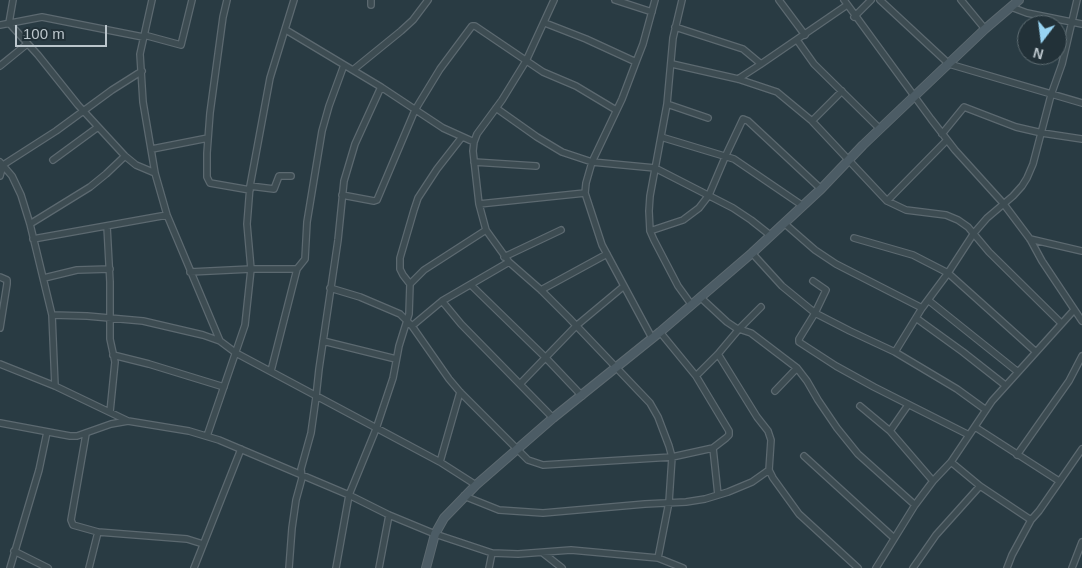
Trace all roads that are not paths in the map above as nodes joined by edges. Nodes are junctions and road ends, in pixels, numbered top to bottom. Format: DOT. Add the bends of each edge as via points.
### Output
graph roads {
  1 [pos="12,0"];
  2 [pos="152,0"];
  3 [pos="192,0"];
  4 [pos="227,0"];
  5 [pos="294,0"];
  6 [pos="428,0"];
  7 [pos="554,0"];
  8 [pos="616,0"];
  9 [pos="655,0"];
  10 [pos="682,0"];
  11 [pos="779,0"];
  12 [pos="871,0"];
  13 [pos="880,0"];
  14 [pos="961,0"];
  15 [pos="1019,0"];
  16 [pos="1076,0"];
  17 [pos="845,2"];
  18 [pos="1011,7"];
  19 [pos="652,12"];
  20 [pos="854,16"];
  21 [pos="1073,22"];
  22 [pos="9,23"];
  23 [pos="545,23"];
  24 [pos="1082,24"];
  25 [pos="0,25"];
  26 [pos="675,27"];
  27 [pos="985,29"];
  28 [pos="286,30"];
  29 [pos="805,35"];
  30 [pos="144,36"];
  31 [pos="797,40"];
  32 [pos="27,44"];
  33 [pos="526,61"];
  34 [pos="636,62"];
  35 [pos="672,64"];
  36 [pos="761,64"];
  37 [pos="949,64"];
  38 [pos="344,65"];
  39 [pos="0,66"];
  40 [pos="353,70"];
  41 [pos="142,71"];
  42 [pos="738,78"];
  43 [pos="381,87"];
  44 [pos="842,91"];
  45 [pos="1051,95"];
  46 [pos="914,97"];
  47 [pos="1082,103"];
  48 [pos="667,104"];
  49 [pos="496,108"];
  50 [pos="415,110"];
  51 [pos="616,110"];
  52 [pos="84,112"];
  53 [pos="708,118"];
  54 [pos="812,121"];
  55 [pos="98,127"];
  56 [pos="880,129"];
  57 [pos="1042,133"];
  58 [pos="942,134"];
  59 [pos="462,137"];
  60 [pos="661,137"];
  61 [pos="208,138"];
  62 [pos="1082,139"];
  63 [pos="947,140"];
  64 [pos="474,142"];
  65 [pos="152,148"];
  66 [pos="726,155"];
  67 [pos="125,156"];
  68 [pos="53,160"];
  69 [pos="848,160"];
  70 [pos="474,162"];
  71 [pos="592,162"];
  72 [pos="1,163"];
  73 [pos="536,166"];
  74 [pos="655,168"];
  75 [pos="155,173"];
  76 [pos="0,176"];
  77 [pos="291,176"];
  78 [pos="250,188"];
  79 [pos="821,189"];
  80 [pos="586,193"];
  81 [pos="342,195"];
  82 [pos="709,195"];
  83 [pos="887,201"];
  84 [pos="1003,203"];
  85 [pos="479,204"];
  86 [pos="803,206"];
  87 [pos="167,215"];
  88 [pos="784,223"];
  89 [pos="30,224"];
  90 [pos="107,226"];
  91 [pos="486,230"];
  92 [pos="561,230"];
  93 [pos="650,230"];
  94 [pos="974,233"];
  95 [pos="770,236"];
  96 [pos="854,238"];
  97 [pos="33,239"];
  98 [pos="1030,239"];
  99 [pos="1082,251"];
  100 [pos="752,252"];
  101 [pos="607,254"];
  102 [pos="506,260"];
  103 [pos="110,269"];
  104 [pos="251,269"];
  105 [pos="297,269"];
  106 [pos="190,272"];
  107 [pos="948,274"];
  108 [pos="0,277"];
  109 [pos="44,278"];
  110 [pos="813,281"];
  111 [pos="410,284"];
  112 [pos="471,285"];
  113 [pos="624,286"];
  114 [pos="330,288"];
  115 [pos="541,290"];
  116 [pos="700,297"];
  117 [pos="928,300"];
  118 [pos="442,301"];
  119 [pos="691,304"];
  120 [pos="761,307"];
  121 [pos="922,308"];
  122 [pos="1074,310"];
  123 [pos="815,313"];
  124 [pos="52,315"];
  125 [pos="110,318"];
  126 [pos="916,318"];
  127 [pos="407,320"];
  128 [pos="1082,321"];
  129 [pos="1061,323"];
  130 [pos="412,326"];
  131 [pos="576,326"];
  132 [pos="0,328"];
  133 [pos="740,329"];
  134 [pos="660,332"];
  135 [pos="652,338"];
  136 [pos="220,341"];
  137 [pos="323,341"];
  138 [pos="895,352"];
  139 [pos="1036,352"];
  140 [pos="236,353"];
  141 [pos="718,354"];
  142 [pos="114,355"];
  143 [pos="1082,356"];
  144 [pos="546,358"];
  145 [pos="396,359"];
  146 [pos="0,364"];
  147 [pos="615,368"];
  148 [pos="797,368"];
  149 [pos="271,372"];
  150 [pos="1018,372"];
  151 [pos="696,376"];
  152 [pos="520,384"];
  153 [pos="55,386"];
  154 [pos="1005,386"];
  155 [pos="224,387"];
  156 [pos="775,391"];
  157 [pos="460,392"];
  158 [pos="582,396"];
  159 [pos="316,397"];
  160 [pos="908,405"];
  161 [pos="860,406"];
  162 [pos="986,410"];
  163 [pos="110,412"];
  164 [pos="553,418"];
  165 [pos="128,421"];
  166 [pos="0,423"];
  167 [pos="975,427"];
  168 [pos="376,428"];
  169 [pos="890,431"];
  170 [pos="47,432"];
  171 [pos="86,434"];
  172 [pos="969,435"];
  173 [pos="207,436"];
  174 [pos="713,448"];
  175 [pos="241,449"];
  176 [pos="1082,449"];
  177 [pos="517,450"];
  178 [pos="1017,455"];
  179 [pos="804,456"];
  180 [pos="672,457"];
  181 [pos="440,462"];
  182 [pos="951,462"];
  183 [pos="769,470"];
  184 [pos="302,474"];
  185 [pos="933,481"];
  186 [pos="1059,481"];
  187 [pos="476,484"];
  188 [pos="980,486"];
  189 [pos="349,495"];
  190 [pos="718,495"];
  191 [pos="464,496"];
  192 [pos="669,502"];
  193 [pos="914,504"];
  194 [pos="389,515"];
  195 [pos="1031,520"];
  196 [pos="98,532"];
  197 [pos="435,534"];
  198 [pos="894,538"];
  199 [pos="1082,542"];
  200 [pos="203,544"];
  201 [pos="14,551"];
  202 [pos="492,553"];
  203 [pos="543,553"];
  204 [pos="658,558"];
  205 [pos="666,565"];
  206 [pos="10,568"];
  207 [pos="48,568"];
  208 [pos="90,568"];
  209 [pos="194,568"];
  210 [pos="289,568"];
  211 [pos="336,568"];
  212 [pos="379,568"];
  213 [pos="426,568"];
  214 [pos="489,568"];
  215 [pos="562,568"];
  216 [pos="683,568"];
  217 [pos="858,568"];
  218 [pos="876,568"];
  219 [pos="913,568"];
  220 [pos="1007,568"];
  221 [pos="1072,568"];
  1 -- 22 [label="street"];
  2 -- 30 [label="street"];
  3 -- 30 [label="street" via="180,45"];
  4 -- 61 [label="street"];
  5 -- 28 [label="street"];
  6 -- 40 [label="street" via="413,20"];
  7 -- 23 [label="street"];
  8 -- 19 [label="street"];
  9 -- 19 [label="street"];
  10 -- 26 [label="street"];
  11 -- 29 [label="street"];
  12 -- 20 [label="street"];
  13 -- 37 [label="street"];
  14 -- 27 [label="street"];
  15 -- 18 [label="street"];
  16 -- 21 [label="street"];
  17 -- 20 [label="street"];
  17 -- 29 [label="street"];
  18 -- 21 [label="street"];
  18 -- 27 [label="street"];
  19 -- 34 [label="street"];
  20 -- 46 [label="street"];
  21 -- 24 [label="street"];
  21 -- 45 [label="street"];
  22 -- 25 [label="street"];
  22 -- 30 [label="street" via="42,17"];
  22 -- 32 [label="street"];
  23 -- 33 [label="street"];
  23 -- 34 [label="street"];
  26 -- 35 [label="street"];
  26 -- 36 [label="street" via="743,49"];
  27 -- 37 [label="street"];
  28 -- 38 [label="street"];
  28 -- 78 [label="street" via="270,78"];
  29 -- 31 [label="street"];
  30 -- 41 [label="street" via="140,54"];
  31 -- 36 [label="street"];
  31 -- 44 [label="street" via="814,64"];
  32 -- 39 [label="street"];
  32 -- 52 [label="street"];
  33 -- 49 [label="street"];
  33 -- 50 [label="street" via="472,26"];
  33 -- 51 [label="street"];
  34 -- 51 [label="street"];
  35 -- 42 [label="street"];
  35 -- 48 [label="street"];
  36 -- 42 [label="street"];
  37 -- 45 [label="street"];
  37 -- 46 [label="street"];
  38 -- 40 [label="street"];
  38 -- 105 [label="street" via="322,131 307,222 305,259"];
  40 -- 43 [label="street"];
  41 -- 52 [label="street"];
  41 -- 65 [label="street" via="143,102"];
  42 -- 54 [label="street" via="777,92"];
  43 -- 50 [label="street"];
  43 -- 81 [label="street" via="348,163"];
  44 -- 54 [label="street"];
  44 -- 56 [label="street"];
  45 -- 47 [label="street"];
  45 -- 57 [label="street"];
  46 -- 56 [label="street"];
  46 -- 58 [label="street"];
  48 -- 53 [label="street"];
  48 -- 60 [label="street"];
  49 -- 64 [label="street"];
  49 -- 71 [label="street" via="552,147"];
  50 -- 59 [label="street"];
  50 -- 81 [label="street" via="377,200"];
  51 -- 71 [label="street"];
  52 -- 55 [label="street"];
  52 -- 72 [label="street"];
  54 -- 69 [label="street"];
  55 -- 67 [label="street"];
  55 -- 68 [label="street"];
  56 -- 69 [label="street"];
  57 -- 58 [label="street" via="1016,127 964,107"];
  57 -- 62 [label="street"];
  57 -- 84 [label="street" via="1027,178"];
  58 -- 63 [label="street"];
  59 -- 64 [label="street"];
  59 -- 111 [label="street" via="418,198 400,258 402,275"];
  60 -- 66 [label="street"];
  60 -- 74 [label="street"];
  61 -- 65 [label="street"];
  61 -- 78 [label="street" via="208,181"];
  63 -- 83 [label="street"];
  63 -- 84 [label="street"];
  64 -- 70 [label="street"];
  65 -- 75 [label="street"];
  66 -- 79 [label="street" via="745,119"];
  66 -- 82 [label="street"];
  66 -- 86 [label="street"];
  67 -- 75 [label="street"];
  67 -- 89 [label="street" via="90,187"];
  69 -- 79 [label="street"];
  69 -- 83 [label="street"];
  70 -- 73 [label="street"];
  70 -- 85 [label="street"];
  71 -- 74 [label="street"];
  71 -- 80 [label="street"];
  72 -- 76 [label="street"];
  72 -- 89 [label="street" via="12,176"];
  74 -- 82 [label="street"];
  74 -- 93 [label="street" via="650,196"];
  75 -- 87 [label="street"];
  77 -- 78 [label="street" via="279,176 274,189"];
  78 -- 104 [label="street" via="247,224"];
  79 -- 86 [label="street"];
  80 -- 85 [label="street"];
  80 -- 101 [label="street" via="592,219"];
  81 -- 114 [label="street"];
  82 -- 93 [label="street" via="683,220"];
  82 -- 95 [label="street" via="751,220"];
  83 -- 94 [label="street" via="906,210 946,215"];
  84 -- 94 [label="street"];
  84 -- 98 [label="street"];
  85 -- 91 [label="street"];
  86 -- 88 [label="street"];
  87 -- 90 [label="street"];
  87 -- 106 [label="street"];
  88 -- 95 [label="street"];
  88 -- 121 [label="street" via="836,264"];
  89 -- 97 [label="street"];
  90 -- 97 [label="street"];
  90 -- 103 [label="street"];
  91 -- 102 [label="street"];
  91 -- 111 [label="street" via="424,270"];
  92 -- 102 [label="street"];
  93 -- 119 [label="street"];
  94 -- 107 [label="street"];
  94 -- 129 [label="street"];
  95 -- 100 [label="street"];
  96 -- 107 [label="street" via="913,255"];
  97 -- 109 [label="street"];
  98 -- 99 [label="street"];
  98 -- 122 [label="street"];
  100 -- 116 [label="street"];
  100 -- 123 [label="street" via="782,286"];
  101 -- 113 [label="street"];
  101 -- 115 [label="street"];
  102 -- 112 [label="street"];
  102 -- 115 [label="street"];
  103 -- 109 [label="street" via="77,270"];
  103 -- 125 [label="street"];
  104 -- 105 [label="street"];
  104 -- 106 [label="street"];
  104 -- 140 [label="street" via="245,325"];
  105 -- 149 [label="street"];
  106 -- 136 [label="street"];
  107 -- 117 [label="street"];
  107 -- 139 [label="street"];
  108 -- 132 [label="street" via="7,284"];
  109 -- 124 [label="street"];
  110 -- 123 [label="street" via="826,289"];
  111 -- 127 [label="street"];
  112 -- 118 [label="street"];
  112 -- 144 [label="street"];
  113 -- 131 [label="street"];
  113 -- 135 [label="street"];
  114 -- 127 [label="street" via="381,304"];
  114 -- 137 [label="street"];
  115 -- 131 [label="street"];
  116 -- 119 [label="street"];
  116 -- 133 [label="street" via="727,322"];
  117 -- 121 [label="street"];
  117 -- 150 [label="street"];
  118 -- 130 [label="street"];
  118 -- 152 [label="street"];
  119 -- 134 [label="street"];
  120 -- 133 [label="street"];
  121 -- 126 [label="street"];
  122 -- 128 [label="street"];
  122 -- 129 [label="street"];
  123 -- 138 [label="street"];
  123 -- 160 [label="street" via="799,342"];
  124 -- 125 [label="street"];
  124 -- 153 [label="street"];
  125 -- 136 [label="street" via="160,324"];
  125 -- 142 [label="street"];
  126 -- 138 [label="street"];
  126 -- 154 [label="street"];
  127 -- 130 [label="street"];
  127 -- 145 [label="street"];
  129 -- 139 [label="street"];
  130 -- 157 [label="street" via="448,380"];
  131 -- 144 [label="street"];
  131 -- 147 [label="street"];
  133 -- 141 [label="street"];
  133 -- 148 [label="street" via="751,333"];
  134 -- 135 [label="street"];
  134 -- 151 [label="street"];
  135 -- 147 [label="street"];
  136 -- 140 [label="street"];
  137 -- 145 [label="street"];
  137 -- 159 [label="street"];
  138 -- 162 [label="street"];
  139 -- 150 [label="street"];
  140 -- 149 [label="street"];
  140 -- 155 [label="street"];
  141 -- 151 [label="street"];
  141 -- 183 [label="street" via="772,440"];
  142 -- 155 [label="street"];
  142 -- 163 [label="street"];
  143 -- 178 [label="street" via="1069,381"];
  144 -- 152 [label="street"];
  144 -- 158 [label="street"];
  145 -- 168 [label="street"];
  146 -- 153 [label="street"];
  147 -- 158 [label="street"];
  147 -- 180 [label="street" via="654,408"];
  148 -- 156 [label="street"];
  148 -- 193 [label="street" via="858,454"];
  149 -- 159 [label="street"];
  150 -- 154 [label="street"];
  151 -- 174 [label="street" via="729,431 729,435"];
  152 -- 164 [label="street"];
  153 -- 163 [label="street"];
  154 -- 162 [label="street"];
  155 -- 173 [label="street"];
  157 -- 177 [label="street"];
  157 -- 181 [label="street"];
  158 -- 164 [label="street"];
  159 -- 168 [label="street"];
  159 -- 184 [label="street"];
  160 -- 169 [label="street"];
  160 -- 172 [label="street"];
  161 -- 169 [label="street"];
  162 -- 167 [label="street"];
  163 -- 165 [label="street"];
  164 -- 177 [label="street"];
  165 -- 171 [label="street"];
  165 -- 173 [label="street"];
  166 -- 170 [label="street"];
  167 -- 172 [label="street"];
  167 -- 178 [label="street"];
  168 -- 181 [label="street"];
  168 -- 189 [label="street"];
  169 -- 185 [label="street"];
  170 -- 171 [label="street" via="70,436"];
  170 -- 201 [label="street"];
  171 -- 196 [label="street" via="71,523"];
  172 -- 182 [label="street"];
  173 -- 175 [label="street"];
  174 -- 180 [label="street"];
  174 -- 190 [label="street"];
  175 -- 184 [label="street"];
  175 -- 200 [label="street"];
  176 -- 186 [label="street"];
  177 -- 180 [label="street" via="528,460 543,465"];
  177 -- 187 [label="street"];
  178 -- 186 [label="street"];
  179 -- 198 [label="street"];
  180 -- 192 [label="street"];
  181 -- 187 [label="street"];
  182 -- 185 [label="street"];
  182 -- 188 [label="street"];
  183 -- 190 [label="street" via="752,482"];
  183 -- 217 [label="street" via="799,514"];
  184 -- 189 [label="street"];
  184 -- 210 [label="street" via="292,528"];
  185 -- 193 [label="street"];
  186 -- 195 [label="street"];
  187 -- 191 [label="street"];
  188 -- 195 [label="street"];
  188 -- 219 [label="street" via="936,535"];
  189 -- 194 [label="street"];
  189 -- 211 [label="street"];
  190 -- 192 [label="street"];
  191 -- 192 [label="street" via="499,510 543,513"];
  191 -- 197 [label="street" via="444,518"];
  192 -- 204 [label="street"];
  193 -- 198 [label="street"];
  194 -- 197 [label="street"];
  194 -- 212 [label="street"];
  195 -- 220 [label="street"];
  196 -- 200 [label="street" via="187,539"];
  196 -- 208 [label="street"];
  197 -- 202 [label="street"];
  197 -- 213 [label="street"];
  198 -- 218 [label="street"];
  199 -- 221 [label="street"];
  200 -- 209 [label="street"];
  201 -- 206 [label="street"];
  201 -- 207 [label="street"];
  202 -- 203 [label="street"];
  202 -- 214 [label="street"];
  203 -- 204 [label="street" via="571,550"];
  203 -- 215 [label="street"];
  204 -- 205 [label="street"];
  205 -- 216 [label="street"];
}
